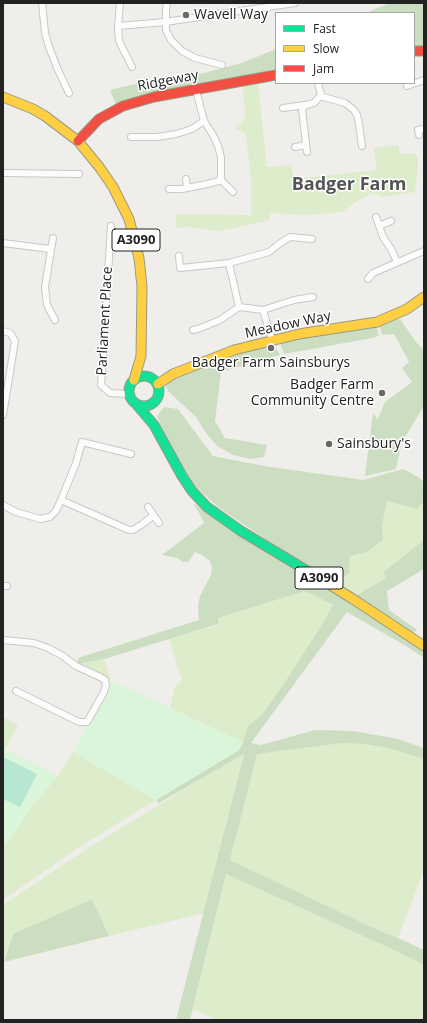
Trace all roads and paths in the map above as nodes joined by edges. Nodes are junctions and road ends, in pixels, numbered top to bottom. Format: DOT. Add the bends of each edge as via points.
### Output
graph roads {
  1 [pos="42,3"];
  2 [pos="120,3"];
  3 [pos="167,3"];
  4 [pos="293,3"];
  5 [pos="165,22"];
  6 [pos="118,26"];
  7 [pos="222,65"];
  8 [pos="132,67"];
  9 [pos="275,76"];
  10 [pos="318,84"];
  11 [pos="413,84"];
  12 [pos="407,86"];
  13 [pos="196,90"];
  14 [pos="69,93"];
  15 [pos="321,95"];
  16 [pos="3,97"];
  17 [pos="306,105"];
  18 [pos="283,108"];
  19 [pos="204,121"];
  20 [pos="149,129"];
  21 [pos="424,129"];
  22 [pos="418,135"];
  23 [pos="131,137"];
  24 [pos="149,137"];
  25 [pos="78,141"];
  26 [pos="306,145"];
  27 [pos="362,146"];
  28 [pos="295,147"];
  29 [pos="307,152"];
  30 [pos="3,173"];
  31 [pos="79,174"];
  32 [pos="186,179"];
  33 [pos="220,179"];
  34 [pos="187,188"];
  35 [pos="169,189"];
  36 [pos="233,192"];
  37 [pos="376,217"];
  38 [pos="391,221"];
  39 [pos="111,226"];
  40 [pos="379,226"];
  41 [pos="53,238"];
  42 [pos="312,240"];
  43 [pos="3,243"];
  44 [pos="50,249"];
  45 [pos="424,251"];
  46 [pos="179,256"];
  47 [pos="397,262"];
  48 [pos="229,263"];
  49 [pos="368,279"];
  50 [pos="313,297"];
  51 [pos="424,297"];
  52 [pos="240,307"];
  53 [pos="263,310"];
  54 [pos="55,320"];
  55 [pos="193,330"];
  56 [pos="3,331"];
  57 [pos="272,340"];
  58 [pos="141,356"];
  59 [pos="145,376"];
  60 [pos="134,380"];
  61 [pos="158,384"];
  62 [pos="129,394"];
  63 [pos="157,400"];
  64 [pos="137,405"];
  65 [pos="3,415"];
  66 [pos="154,425"];
  67 [pos="131,454"];
  68 [pos="61,500"];
  69 [pos="3,505"];
  70 [pos="148,507"];
  71 [pos="153,516"];
  72 [pos="159,523"];
  73 [pos="3,640"];
  74 [pos="424,646"];
  75 [pos="16,691"];
  1 -- 14 [label="street" via="49,47"];
  2 -- 6 [label="street"];
  3 -- 5 [label="street"];
  4 -- 5 [label="street"];
  5 -- 6 [label="street"];
  5 -- 7 [label="street" via="171,40 182,51 195,58"];
  6 -- 8 [label="street" via="119,41"];
  9 -- 13 [label="main road, Ridgeway"];
  10 -- 15 [label="street"];
  11 -- 12 [label="street"];
  13 -- 19 [label="street"];
  13 -- 25 [label="main road, Ridgeway" via="154,97 123,106 90,126"];
  15 -- 17 [label="street" via="314,103"];
  15 -- 27 [label="street" via="345,103 354,110"];
  16 -- 25 [label="main road, A3090" via="45,116"];
  17 -- 18 [label="street"];
  17 -- 26 [label="street" via="302,113"];
  19 -- 24 [label="street" via="192,129 176,134"];
  19 -- 33 [label="street" via="218,146 222,164"];
  20 -- 24 [label="street"];
  21 -- 22 [label="street" via="418,130"];
  23 -- 24 [label="street"];
  25 -- 58 [label="main road, A3090" via="113,187 134,235 142,287"];
  26 -- 28 [label="street"];
  26 -- 29 [label="street"];
  30 -- 31 [label="street"];
  32 -- 34 [label="street"];
  33 -- 34 [label="street"];
  33 -- 36 [label="street"];
  34 -- 35 [label="street"];
  37 -- 40 [label="street"];
  38 -- 40 [label="street"];
  39 -- 62 [label="street, Parliament Place" via="101,385 110,394"];
  40 -- 47 [label="street"];
  41 -- 44 [label="street"];
  42 -- 48 [label="street" via="290,237 270,252"];
  43 -- 44 [label="street"];
  44 -- 54 [label="street" via="45,287 47,305"];
  45 -- 47 [label="street"];
  46 -- 48 [label="street" via="180,268"];
  47 -- 49 [label="street" via="373,273"];
  48 -- 52 [label="street"];
  50 -- 53 [label="street"];
  51 -- 57 [label="main road, Meadow Way" via="407,309 377,322"];
  52 -- 53 [label="street"];
  52 -- 55 [label="street" via="220,320"];
  53 -- 57 [label="street"];
  56 -- 65 [label="street" via="10,333 15,340"];
  57 -- 61 [label="main road, Meadow Way" via="223,354 173,374"];
  58 -- 59 [label="main road, A3090"];
  58 -- 60 [label="main road, A3090"];
  59 -- 60 [label="main road"];
  59 -- 61 [label="main road"];
  60 -- 62 [label="main road"];
  61 -- 63 [label="main road" via="160,389"];
  62 -- 64 [label="main road"];
  63 -- 64 [label="main road" via="151,405"];
  63 -- 66 [label="main road"];
  64 -- 66 [label="main road, A3090"];
  66 -- 74 [label="main road, A3090" via="182,476 207,506 241,531 353,599"];
  67 -- 68 [label="street" via="82,442"];
  68 -- 69 [label="street" via="50,517 40,519"];
  68 -- 71 [label="street" via="129,530 133,530"];
  70 -- 71 [label="street"];
  71 -- 72 [label="street"];
  73 -- 75 [label="street" via="48,648 105,680 106,685 87,722 79,722"];
}
